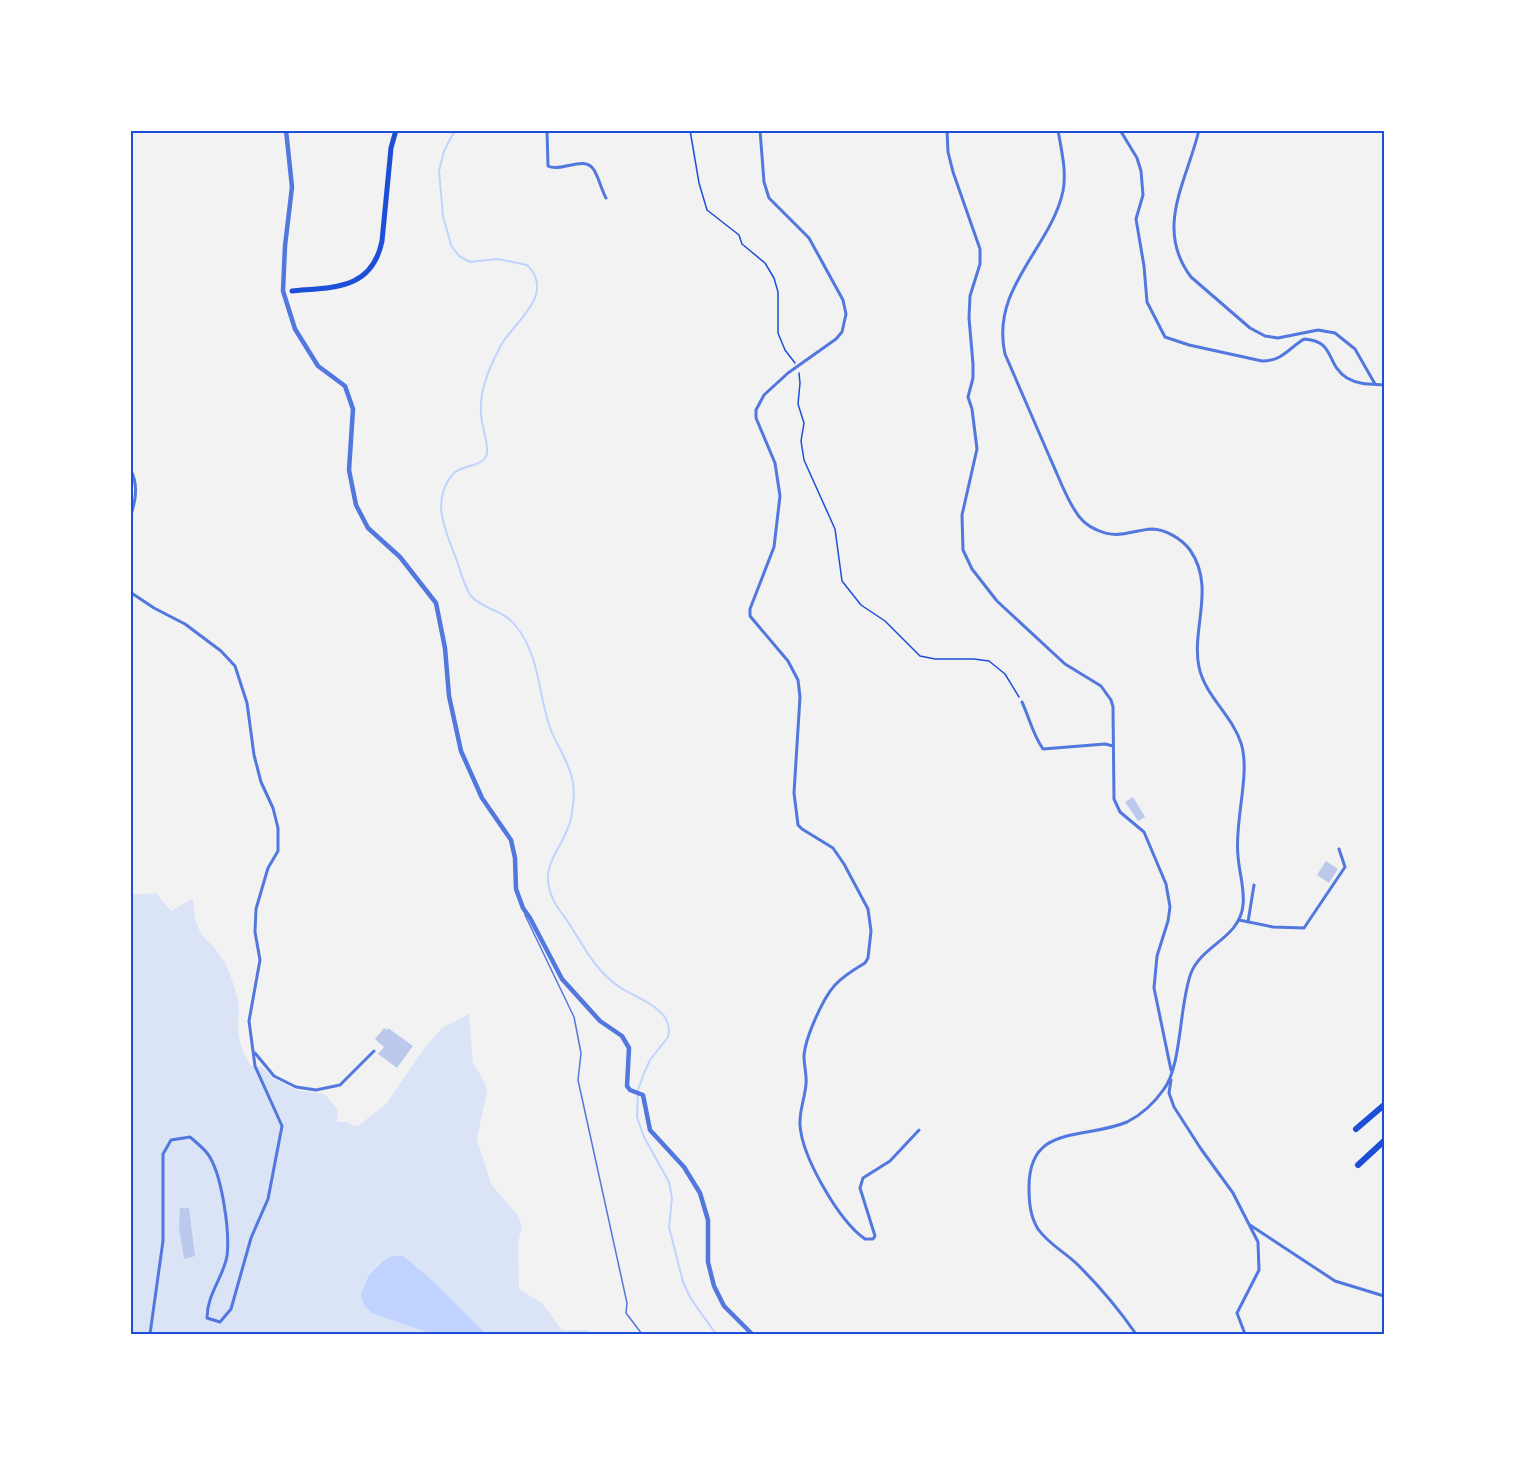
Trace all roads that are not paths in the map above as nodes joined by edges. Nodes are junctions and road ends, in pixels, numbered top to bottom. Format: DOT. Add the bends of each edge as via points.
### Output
graph roads {
  1 [pos="286,130"];
  2 [pos="396,130"];
  3 [pos="547,130"];
  4 [pos="760,130"];
  5 [pos="947,130"];
  6 [pos="1058,130"];
  7 [pos="1120,130"];
  8 [pos="1199,130"];
  9 [pos="606,198"];
  10 [pos="292,291"];
  11 [pos="1309,333"];
  12 [pos="1304,339"];
  13 [pos="1375,384"];
  14 [pos="1384,385"];
  15 [pos="130,469"];
  16 [pos="130,517"];
  17 [pos="130,592"];
  18 [pos="1022,702"];
  19 [pos="1113,746"];
  20 [pos="1340,849"];
  21 [pos="1254,885"];
  22 [pos="522,908"];
  23 [pos="1239,920"];
  24 [pos="1248,922"];
  25 [pos="253,1049"];
  26 [pos="374,1051"];
  27 [pos="1172,1074"];
  28 [pos="1384,1105"];
  29 [pos="1356,1129"];
  30 [pos="919,1130"];
  31 [pos="1384,1141"];
  32 [pos="1358,1165"];
  33 [pos="1249,1224"];
  34 [pos="1384,1296"];
  35 [pos="150,1335"];
  36 [pos="642,1335"];
  37 [pos="752,1335"];
  38 [pos="1136,1335"];
  39 [pos="1245,1335"];
  1 -- 22 [label="street" via="292,187 283,291 295,329 318,366 345,386 353,409 349,470 356,505 368,528 400,557 436,603 461,751 482,798 511,840"];
  2 -- 10 [label="highway" via="382,241 374,266 348,284"];
  3 -- 9 [label="street" via="548,166 590,165"];
  4 -- 30 [label="street" via="769,198 809,238 846,309 845,325 836,339 764,395 756,410 775,463 780,496 774,547 750,616 788,661 798,681 794,793 798,825 833,848 871,919 868,958 835,984 806,1044 806,1082 799,1114 802,1140 815,1174 848,1222 866,1239 875,1236 861,1188 863,1178 890,1161"];
  5 -- 19 [label="street" via="953,172 980,249 969,318 973,378 968,397 977,449 962,515 963,550 972,569 1005,609 1065,664 1101,686 1113,707"];
  6 -- 23 [label="street" via="1064,188 1052,223 1011,294 1003,325 1004,347 1065,492 1081,519 1095,530 1109,534 1153,529 1169,534 1191,551 1197,565 1203,597 1199,668 1205,686 1237,733 1244,761 1237,831 1244,905"];
  7 -- 12 [label="street" via="1141,171 1143,195 1136,219 1147,302 1165,337 1262,362 1274,361"];
  8 -- 11 [label="street" via="1175,205 1174,237 1184,267 1250,328 1265,336"];
  11 -- 12 [label="street"];
  11 -- 13 [label="street" via="1318,330 1345,339 1364,361"];
  12 -- 13 [label="street" via="1323,343 1340,372 1349,379"];
  13 -- 14 [label="street"];
  15 -- 16 [label="street" via="136,487"];
  17 -- 25 [label="street" via="185,624 221,651 235,666 247,703 254,755 278,828 278,851 268,868 256,909 260,960 249,1021"];
  18 -- 19 [label="street" via="1043,749"];
  19 -- 27 [label="street" via="1114,799 1120,812 1144,832 1166,884 1170,907 1157,956 1154,988"];
  20 -- 24 [label="street" via="1345,867 1304,928"];
  21 -- 24 [label="street"];
  22 -- 36 [label="lane" via="574,1017 580,1053 578,1080 626,1313"];
  22 -- 37 [label="street" via="562,979 600,1021 626,1042 627,1086 643,1095 650,1130 684,1167 700,1193 708,1220 708,1262 714,1286 724,1306"];
  23 -- 24 [label="street"];
  23 -- 27 [label="street" via="1192,970"];
  25 -- 26 [label="street" via="274,1076 296,1087 316,1090 340,1085"];
  25 -- 35 [label="street" via="255,1066 282,1126 268,1199 251,1238 231,1309 220,1322 207,1318 207,1305 226,1257 220,1179 208,1154 190,1137 171,1140 163,1154 163,1241"];
  27 -- 33 [label="street" via="1169,1093 1174,1107 1233,1193"];
  27 -- 38 [label="street" via="1166,1088 1145,1110 1110,1127 1059,1138 1036,1154 1030,1167 1029,1205 1041,1233 1079,1265"];
  28 -- 29 [label="highway"];
  31 -- 32 [label="highway"];
  33 -- 34 [label="street" via="1335,1281"];
  33 -- 39 [label="street" via="1257,1242 1259,1270 1237,1313"];
}
